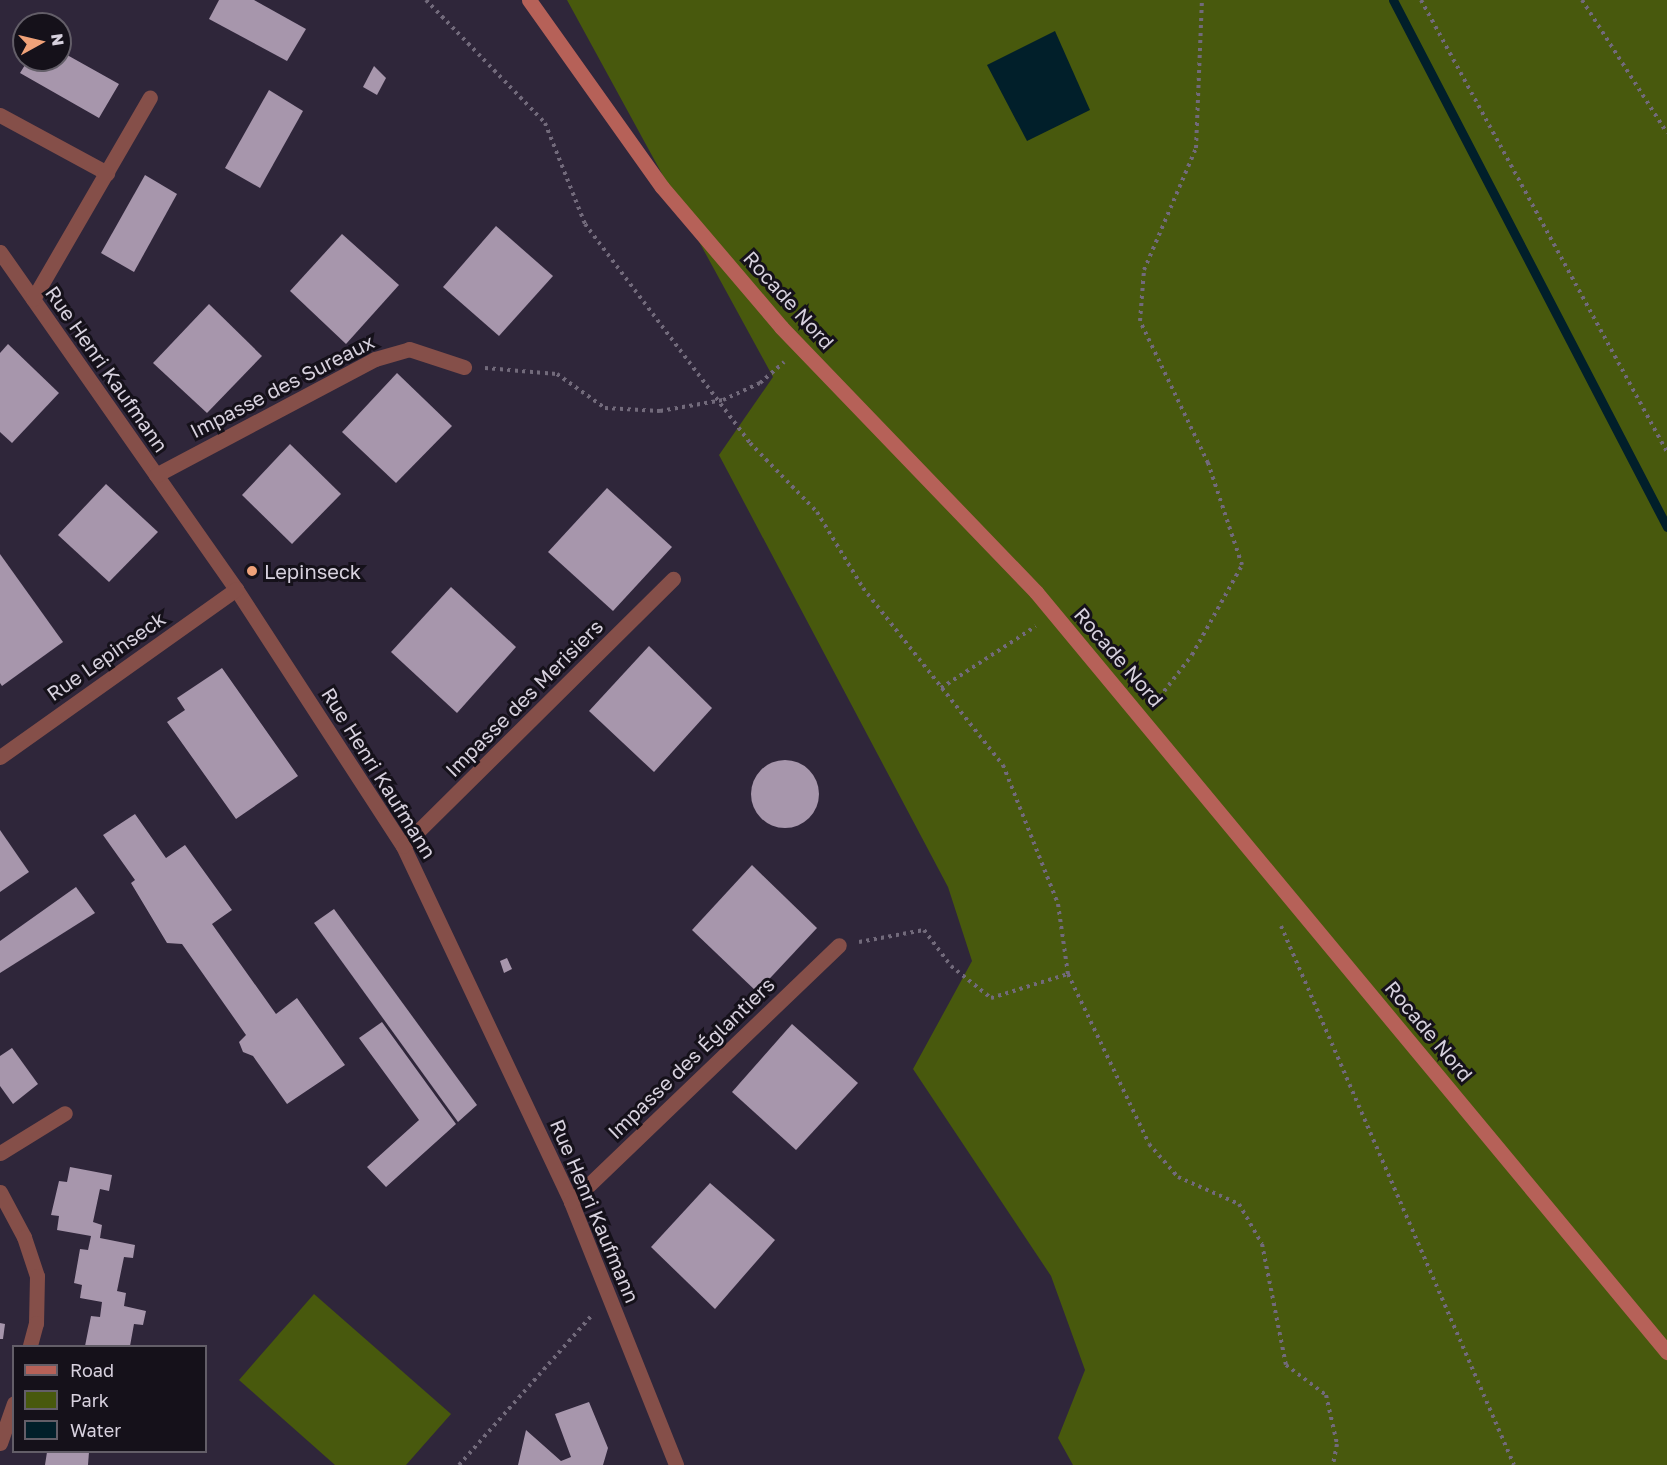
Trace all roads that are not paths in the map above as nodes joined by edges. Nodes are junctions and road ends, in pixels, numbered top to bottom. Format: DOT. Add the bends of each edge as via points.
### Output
graph roads {
  1 [pos="529,0"];
  2 [pos="150,97"];
  3 [pos="0,115"];
  4 [pos="107,172"];
  5 [pos="0,252"];
  6 [pos="33,299"];
  7 [pos="464,367"];
  8 [pos="156,475"];
  9 [pos="673,579"];
  10 [pos="236,589"];
  11 [pos="0,757"];
  12 [pos="403,846"];
  13 [pos="839,945"];
  14 [pos="65,1113"];
  15 [pos="0,1153"];
  16 [pos="0,1192"];
  17 [pos="571,1202"];
  18 [pos="30,1345"];
  19 [pos="1667,1352"];
  20 [pos="12,1409"];
  21 [pos="0,1443"];
  22 [pos="676,1465"];
  1 -- 19 [label="main road, Rocade Nord" via="662,188 802,348 1054,614 1144,718"];
  2 -- 4 [label="street"];
  3 -- 4 [label="street"];
  4 -- 6 [label="street"];
  5 -- 6 [label="street, Rue Henri Kaufmann"];
  6 -- 8 [label="street, Rue Henri Kaufmann"];
  7 -- 8 [label="street, Impasse des Sureaux" via="409,349 375,359"];
  8 -- 10 [label="street, Rue Henri Kaufmann"];
  9 -- 12 [label="street, Impasse des Merisiers"];
  10 -- 11 [label="street, Rue Lepinseck"];
  10 -- 12 [label="street, Rue Henri Kaufmann"];
  12 -- 17 [label="street, Rue Henri Kaufmann"];
  13 -- 17 [label="street, Impasse des Églantiers"];
  14 -- 15 [label="street"];
  16 -- 18 [label="street" via="24,1237 37,1276 36,1323"];
  17 -- 22 [label="street, Rue Henri Kaufmann"];
  20 -- 21 [label="street"];
}
